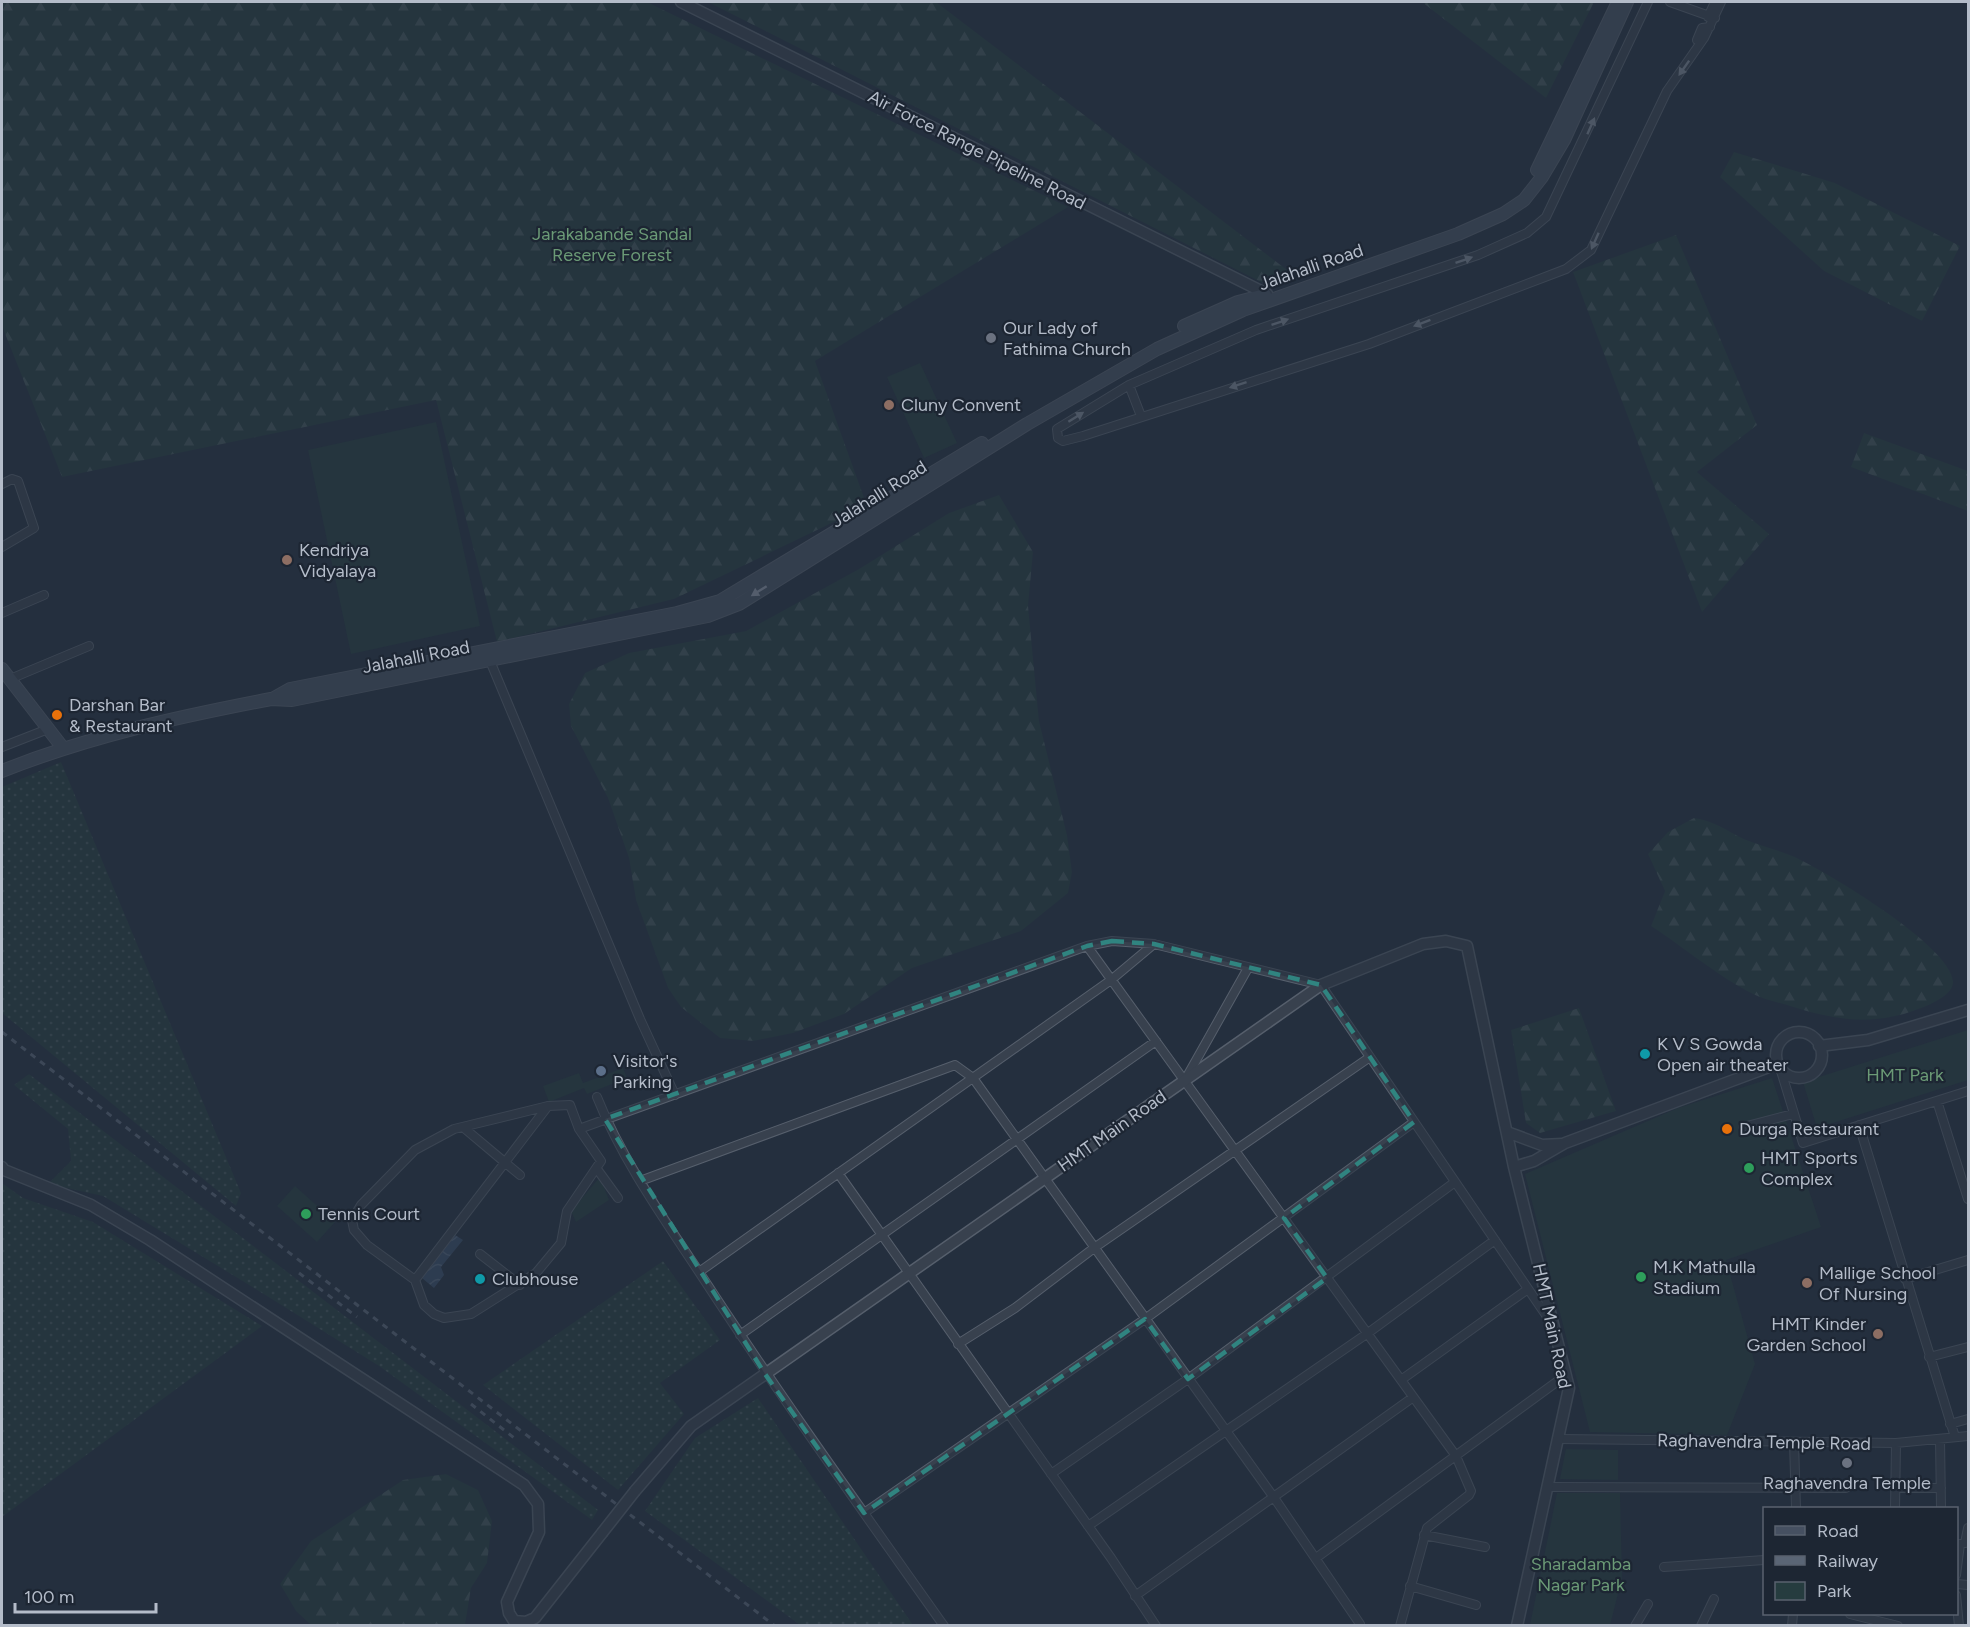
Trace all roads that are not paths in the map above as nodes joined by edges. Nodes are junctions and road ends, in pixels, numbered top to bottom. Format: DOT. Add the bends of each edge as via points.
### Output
graph roads {
  1 [pos="681,2"];
  2 [pos="1618,2"];
  3 [pos="1627,2"];
  4 [pos="1648,2"];
  5 [pos="1670,2"];
  6 [pos="1715,2"];
  7 [pos="1722,2"];
  8 [pos="1711,18"];
  9 [pos="1710,27"];
  10 [pos="1696,40"];
  11 [pos="1269,298"];
  12 [pos="1129,385"];
  13 [pos="1141,416"];
  14 [pos="2,484"];
  15 [pos="2,547"];
  16 [pos="44,595"];
  17 [pos="2,613"];
  18 [pos="89,646"];
  19 [pos="488,657"];
  20 [pos="2,669"];
  21 [pos="6,681"];
  22 [pos="48,729"];
  23 [pos="2,747"];
  24 [pos="63,748"];
  25 [pos="2,771"];
  26 [pos="1154,944"];
  27 [pos="1086,946"];
  28 [pos="1248,968"];
  29 [pos="1111,980"];
  30 [pos="1321,985"];
  31 [pos="1968,1010"];
  32 [pos="1156,1041"];
  33 [pos="1819,1046"];
  34 [pos="1370,1057"];
  35 [pos="1779,1067"];
  36 [pos="973,1078"];
  37 [pos="1185,1080"];
  38 [pos="1968,1091"];
  39 [pos="675,1095"];
  40 [pos="597,1097"];
  41 [pos="1937,1101"];
  42 [pos="548,1106"];
  43 [pos="1793,1114"];
  44 [pos="605,1119"];
  45 [pos="1414,1122"];
  46 [pos="1859,1125"];
  47 [pos="1743,1127"];
  48 [pos="464,1128"];
  49 [pos="579,1129"];
  50 [pos="1507,1132"];
  51 [pos="1016,1139"];
  52 [pos="1565,1143"];
  53 [pos="1237,1151"];
  54 [pos="505,1162"];
  55 [pos="2,1167"];
  56 [pos="1514,1167"];
  57 [pos="597,1169"];
  58 [pos="837,1173"];
  59 [pos="520,1175"];
  60 [pos="1044,1179"];
  61 [pos="640,1181"];
  62 [pos="1455,1182"];
  63 [pos="618,1198"];
  64 [pos="1968,1199"];
  65 [pos="1284,1218"];
  66 [pos="881,1235"];
  67 [pos="1495,1240"];
  68 [pos="1094,1248"];
  69 [pos="480,1254"];
  70 [pos="1968,1260"];
  71 [pos="699,1272"];
  72 [pos="909,1275"];
  73 [pos="1327,1278"];
  74 [pos="1905,1279"];
  75 [pos="416,1280"];
  76 [pos="520,1285"];
  77 [pos="1528,1289"];
  78 [pos="1145,1319"];
  79 [pos="1557,1332"];
  80 [pos="1368,1333"];
  81 [pos="740,1335"];
  82 [pos="958,1344"];
  83 [pos="1968,1347"];
  84 [pos="1929,1357"];
  85 [pos="765,1374"];
  86 [pos="1566,1375"];
  87 [pos="1188,1379"];
  88 [pos="1401,1380"];
  89 [pos="1412,1398"];
  90 [pos="1008,1414"];
  91 [pos="1968,1419"];
  92 [pos="1950,1424"];
  93 [pos="1226,1432"];
  94 [pos="1968,1436"];
  95 [pos="1955,1437"];
  96 [pos="1559,1439"];
  97 [pos="1940,1439"];
  98 [pos="1794,1442"];
  99 [pos="1896,1443"];
  100 [pos="1456,1456"];
  101 [pos="1051,1473"];
  102 [pos="1550,1487"];
  103 [pos="1796,1488"];
  104 [pos="1846,1488"];
  105 [pos="1896,1488"];
  106 [pos="1941,1488"];
  107 [pos="1275,1499"];
  108 [pos="1796,1507"];
  109 [pos="1895,1507"];
  110 [pos="1941,1507"];
  111 [pos="864,1513"];
  112 [pos="1088,1526"];
  113 [pos="1968,1528"];
  114 [pos="1424,1535"];
  115 [pos="1963,1544"];
  116 [pos="1485,1547"];
  117 [pos="1316,1558"];
  118 [pos="1763,1560"];
  119 [pos="1958,1566"];
  120 [pos="1664,1567"];
  121 [pos="1410,1587"];
  122 [pos="1135,1596"];
  123 [pos="1714,1599"];
  124 [pos="1648,1604"];
  125 [pos="1476,1605"];
  126 [pos="1854,1615"];
  127 [pos="514,1624"];
  128 [pos="1360,1624"];
  129 [pos="944,1626"];
  130 [pos="1156,1626"];
  131 [pos="1400,1626"];
  132 [pos="1517,1626"];
  133 [pos="1635,1626"];
  134 [pos="1701,1626"];
  135 [pos="1898,1626"];
  1 -- 11 [label="street, Air Force Range Pipeline Road"];
  2 -- 11 [label="main road, Jalahalli Road" via="1534,176 1519,196 1501,210 1459,230"];
  3 -- 11 [label="main road, Jalahalli Road" via="1564,140 1524,200 1458,234"];
  12 -- 4 [label="street, one-way" via="1257,330 1478,255 1527,233 1546,217"];
  5 -- 8 [label="street"];
  6 -- 8 [label="street"];
  7 -- 8 [label="street"];
  8 -- 9 [label="street"];
  9 -- 10 [label="street" via="1702,28"];
  9 -- 13 [label="street, one-way" via="1667,91 1591,250 1566,269 1369,344"];
  11 -- 19 [label="main road, Jalahalli Road" via="1201,327 1112,374 791,564 739,604 708,616"];
  12 -- 13 [label="street"];
  13 -- 12 [label="street, one-way" via="1062,441 1056,434 1057,429"];
  14 -- 15 [label="street" via="12,479 18,481 34,528"];
  16 -- 17 [label="street"];
  18 -- 21 [label="street"];
  19 -- 24 [label="main road, Jalahalli Road" via="292,700 271,699 132,727"];
  19 -- 39 [label="street"];
  20 -- 21 [label="main road"];
  21 -- 22 [label="main road"];
  22 -- 23 [label="street"];
  22 -- 24 [label="main road"];
  24 -- 25 [label="main road, Jalahalli Road"];
  26 -- 27 [label="street" via="1112,941"];
  26 -- 28 [label="street"];
  26 -- 29 [label="street"];
  27 -- 29 [label="street"];
  27 -- 39 [label="street"];
  28 -- 30 [label="street"];
  28 -- 37 [label="street"];
  29 -- 32 [label="street"];
  29 -- 36 [label="street"];
  30 -- 34 [label="street"];
  30 -- 37 [label="street, HMT Main Road"];
  30 -- 50 [label="street, HMT Main Road" via="1423,944 1446,941 1467,946"];
  31 -- 33 [label="street" via="1868,1040"];
  32 -- 37 [label="street"];
  32 -- 51 [label="street"];
  33 -- 35 [label="street" via="1821,1062 1812,1075 1796,1078"];
  33 -- 35 [label="street" via="1804,1033 1788,1035 1776,1051"];
  34 -- 45 [label="street"];
  34 -- 53 [label="street"];
  35 -- 43 [label="street"];
  35 -- 52 [label="street"];
  36 -- 51 [label="street"];
  36 -- 58 [label="street"];
  36 -- 61 [label="street" via="955,1065"];
  37 -- 53 [label="street"];
  37 -- 60 [label="street, HMT Main Road"];
  38 -- 41 [label="street"];
  39 -- 44 [label="street"];
  40 -- 44 [label="street"];
  41 -- 46 [label="street"];
  41 -- 64 [label="street"];
  42 -- 48 [label="street"];
  42 -- 49 [label="street" via="570,1105"];
  42 -- 54 [label="street"];
  43 -- 46 [label="street" via="1803,1143"];
  43 -- 47 [label="street"];
  44 -- 49 [label="street"];
  44 -- 61 [label="street"];
  45 -- 62 [label="street"];
  45 -- 65 [label="street"];
  46 -- 74 [label="street"];
  48 -- 54 [label="street"];
  48 -- 75 [label="street" via="454,1129 415,1150 361,1205 352,1220 354,1230 367,1245"];
  49 -- 57 [label="street" via="601,1161"];
  50 -- 52 [label="street" via="1542,1145"];
  50 -- 56 [label="street, HMT Main Road"];
  51 -- 60 [label="street"];
  51 -- 66 [label="street"];
  52 -- 56 [label="street" via="1534,1161"];
  53 -- 65 [label="street"];
  53 -- 68 [label="street"];
  54 -- 59 [label="street"];
  54 -- 75 [label="street"];
  55 -- 127 [label="street" via="91,1205 150,1240 524,1485 538,1504 539,1532 507,1602"];
  56 -- 79 [label="street, HMT Main Road"];
  57 -- 63 [label="street"];
  57 -- 76 [label="street" via="567,1211 561,1243 536,1273"];
  58 -- 66 [label="street"];
  58 -- 71 [label="street"];
  60 -- 68 [label="street"];
  60 -- 72 [label="street, HMT Main Road"];
  61 -- 71 [label="street"];
  62 -- 67 [label="street"];
  62 -- 73 [label="street"];
  65 -- 73 [label="street"];
  65 -- 78 [label="street"];
  66 -- 72 [label="street"];
  66 -- 81 [label="street"];
  67 -- 77 [label="street"];
  67 -- 80 [label="street"];
  68 -- 78 [label="street"];
  68 -- 82 [label="street" via="1015,1308"];
  69 -- 76 [label="street"];
  70 -- 74 [label="street"];
  71 -- 81 [label="street"];
  72 -- 82 [label="street"];
  72 -- 85 [label="street, HMT Main Road"];
  73 -- 80 [label="street"];
  73 -- 87 [label="street"];
  74 -- 84 [label="street"];
  75 -- 76 [label="street" via="424,1305 444,1318 471,1314"];
  77 -- 79 [label="street"];
  77 -- 88 [label="street"];
  78 -- 87 [label="street"];
  78 -- 90 [label="street"];
  79 -- 86 [label="street, HMT Main Road"];
  80 -- 88 [label="street"];
  80 -- 93 [label="street"];
  81 -- 85 [label="street"];
  82 -- 90 [label="street"];
  83 -- 84 [label="street"];
  84 -- 92 [label="street"];
  85 -- 111 [label="street"];
  85 -- 127 [label="street, HMT Main Road, bridge" via="691,1426 535,1618"];
  86 -- 96 [label="street, HMT Main Road" via="1569,1388"];
  86 -- 100 [label="street"];
  87 -- 93 [label="street"];
  87 -- 101 [label="street"];
  88 -- 89 [label="street"];
  89 -- 100 [label="street"];
  89 -- 107 [label="street"];
  90 -- 101 [label="street"];
  90 -- 111 [label="street"];
  91 -- 92 [label="street"];
  92 -- 95 [label="street"];
  93 -- 107 [label="street"];
  93 -- 112 [label="street"];
  94 -- 95 [label="street, Raghavendra Temple Road"];
  95 -- 97 [label="street, Raghavendra Temple Road"];
  96 -- 98 [label="street, Raghavendra Temple Road"];
  96 -- 102 [label="street, HMT Main Road"];
  97 -- 99 [label="street, Raghavendra Temple Road"];
  97 -- 106 [label="street"];
  98 -- 99 [label="street, Raghavendra Temple Road"];
  98 -- 103 [label="street"];
  99 -- 105 [label="street"];
  100 -- 114 [label="street" via="1471,1491 1438,1517"];
  100 -- 117 [label="street"];
  101 -- 112 [label="street"];
  102 -- 103 [label="street"];
  102 -- 132 [label="street, HMT Main Road"];
  103 -- 104 [label="street"];
  103 -- 108 [label="street"];
  105 -- 106 [label="street"];
  105 -- 109 [label="street"];
  106 -- 110 [label="street"];
  107 -- 117 [label="street"];
  107 -- 122 [label="street"];
  111 -- 129 [label="street"];
  112 -- 122 [label="street"];
  113 -- 115 [label="street"];
  114 -- 116 [label="street"];
  114 -- 121 [label="street"];
  115 -- 119 [label="street"];
  117 -- 128 [label="street"];
  118 -- 120 [label="street"];
  121 -- 125 [label="street"];
  121 -- 131 [label="street"];
  122 -- 130 [label="street"];
  123 -- 134 [label="street"];
  124 -- 133 [label="street"];
  126 -- 135 [label="street"];
}
